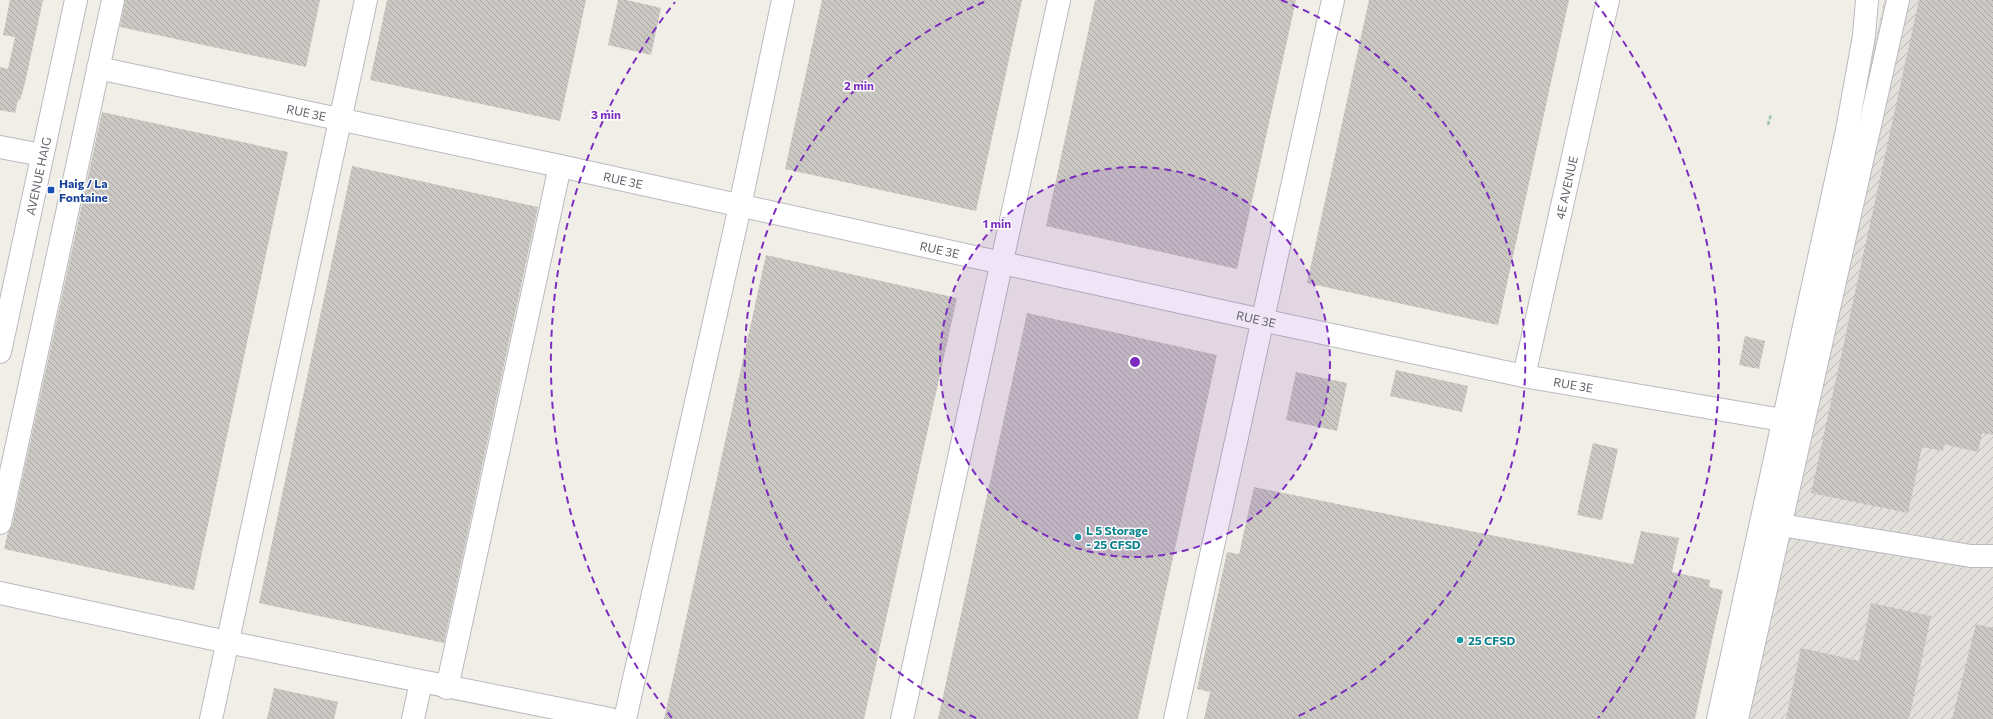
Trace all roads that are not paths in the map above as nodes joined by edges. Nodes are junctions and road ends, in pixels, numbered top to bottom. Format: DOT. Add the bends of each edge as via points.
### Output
graph roads {
  1 [pos="76,0"];
  2 [pos="113,0"];
  3 [pos="366,0"];
  4 [pos="783,0"];
  5 [pos="1060,0"];
  6 [pos="1333,0"];
  7 [pos="1608,0"];
  8 [pos="1867,0"];
  9 [pos="1898,0"];
  10 [pos="98,68"];
  11 [pos="341,118"];
  12 [pos="0,147"];
  13 [pos="42,155"];
  14 [pos="560,166"];
  15 [pos="740,206"];
  16 [pos="1002,263"];
  17 [pos="1262,320"];
  18 [pos="0,352"];
  19 [pos="1524,376"];
  20 [pos="1782,420"];
  21 [pos="0,523"];
  22 [pos="1781,525"];
  23 [pos="1993,556"];
  24 [pos="0,593"];
  25 [pos="227,642"];
  26 [pos="421,682"];
  27 [pos="448,688"];
  28 [pos="211,719"];
  29 [pos="413,719"];
  30 [pos="610,719"];
  31 [pos="625,719"];
  32 [pos="902,719"];
  33 [pos="1175,719"];
  34 [pos="1718,719"];
  35 [pos="1738,719"];
  1 -- 13 [label="street, AVENUE HAIG"];
  2 -- 10 [label="street"];
  3 -- 11 [label="street"];
  4 -- 15 [label="street"];
  5 -- 16 [label="street"];
  6 -- 17 [label="street"];
  7 -- 19 [label="street, 4E AVENUE"];
  8 -- 20 [label="street" via="1864,36 1846,130"];
  9 -- 22 [label="street"];
  10 -- 11 [label="street, RUE 3E"];
  10 -- 21 [label="street"];
  11 -- 14 [label="street, RUE 3E"];
  11 -- 25 [label="street"];
  12 -- 13 [label="street"];
  13 -- 18 [label="street, AVENUE HAIG"];
  14 -- 15 [label="street, RUE 3E"];
  14 -- 27 [label="street"];
  15 -- 16 [label="street, RUE 3E"];
  15 -- 31 [label="street"];
  16 -- 17 [label="street, RUE 3E"];
  16 -- 32 [label="street"];
  17 -- 19 [label="street, RUE 3E"];
  17 -- 33 [label="street"];
  19 -- 20 [label="street, RUE 3E"];
  20 -- 34 [label="street"];
  22 -- 23 [label="street" via="1972,556"];
  22 -- 35 [label="street"];
  24 -- 25 [label="street"];
  25 -- 26 [label="street"];
  25 -- 28 [label="street"];
  26 -- 27 [label="street"];
  26 -- 29 [label="street"];
  27 -- 30 [label="street"];
}
